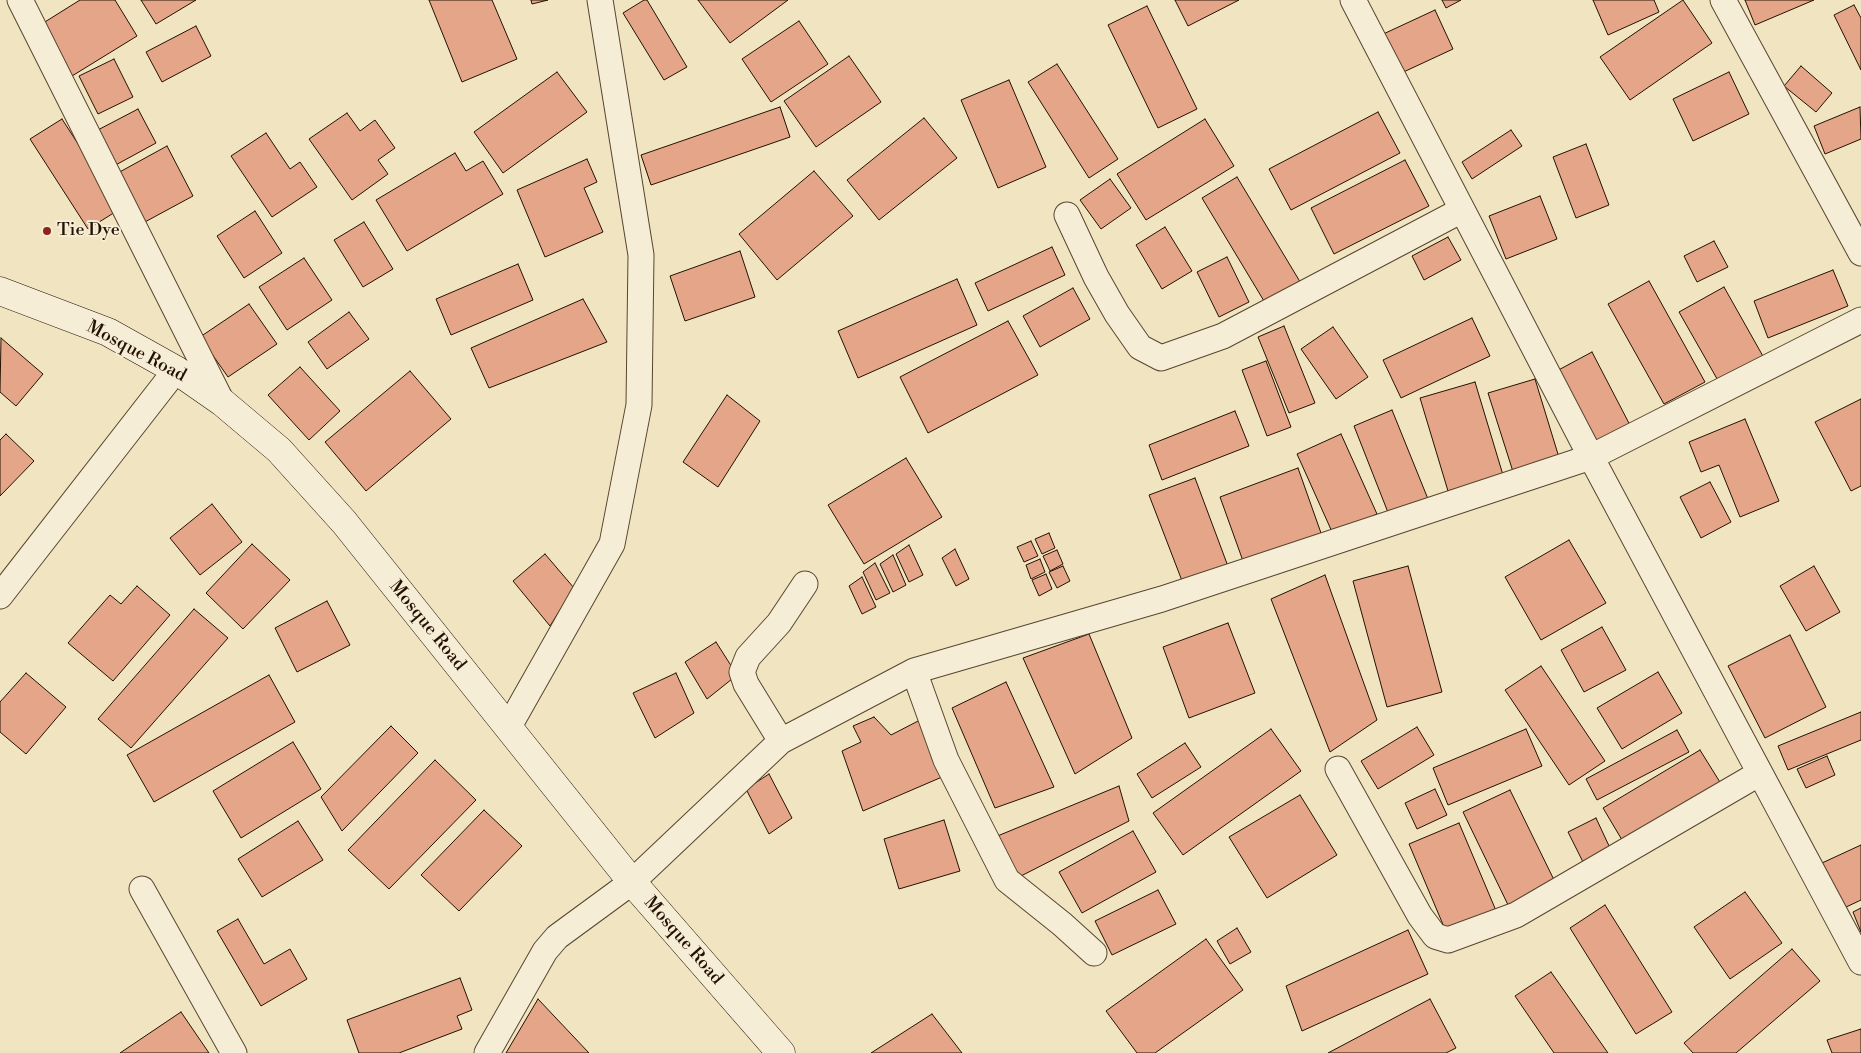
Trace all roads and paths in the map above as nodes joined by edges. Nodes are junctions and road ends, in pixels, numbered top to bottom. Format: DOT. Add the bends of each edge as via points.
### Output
graph roads {
  1 [pos="20,0"];
  2 [pos="600,0"];
  3 [pos="1352,0"];
  4 [pos="1723,0"];
  5 [pos="1462,210"];
  6 [pos="1067,215"];
  7 [pos="1861,253"];
  8 [pos="0,291"];
  9 [pos="1861,320"];
  10 [pos="176,370"];
  11 [pos="222,402"];
  12 [pos="1591,457"];
  13 [pos="805,584"];
  14 [pos="0,596"];
  15 [pos="914,671"];
  16 [pos="508,728"];
  17 [pos="781,741"];
  18 [pos="1338,769"];
  19 [pos="1760,773"];
  20 [pos="632,882"];
  21 [pos="142,889"];
  22 [pos="1094,953"];
  23 [pos="1861,962"];
  24 [pos="234,1053"];
  25 [pos="487,1053"];
  26 [pos="781,1053"];
  1 -- 11 [label="street"];
  2 -- 16 [label="street" via="641,255 639,405 612,544"];
  3 -- 5 [label="street"];
  4 -- 7 [label="street"];
  5 -- 6 [label="street" via="1223,336 1161,358 1140,347 1117,314"];
  5 -- 12 [label="street"];
  8 -- 10 [label="street, Mosque Road" via="108,332"];
  9 -- 12 [label="street"];
  10 -- 11 [label="street, Mosque Road"];
  10 -- 14 [label="street"];
  11 -- 16 [label="street, Mosque Road" via="279,450 344,522"];
  12 -- 15 [label="street" via="1162,599"];
  12 -- 19 [label="street"];
  13 -- 17 [label="street" via="779,622 748,657 742,672"];
  15 -- 17 [label="street"];
  15 -- 22 [label="street" via="946,760 1007,880"];
  16 -- 20 [label="street, Mosque Road"];
  17 -- 20 [label="street"];
  18 -- 19 [label="street" via="1420,916 1435,936 1448,940 1516,915"];
  19 -- 23 [label="street"];
  20 -- 25 [label="street" via="557,937 545,951"];
  20 -- 26 [label="street, Mosque Road"];
  21 -- 24 [label="street"];
}
